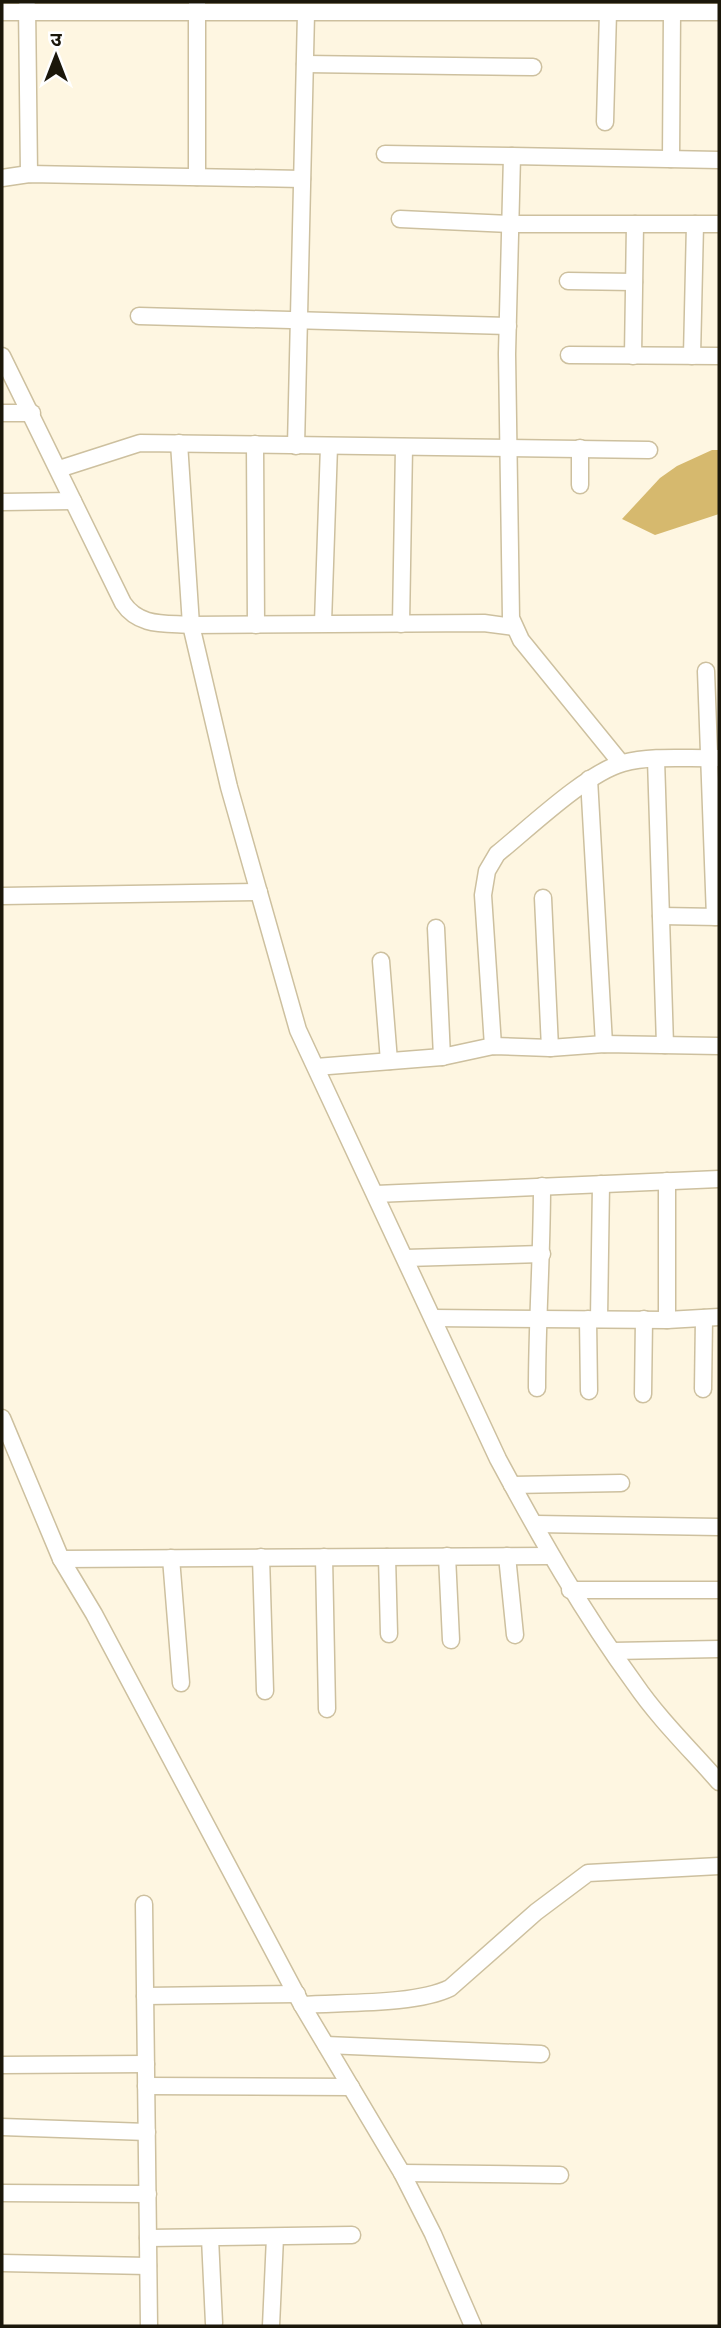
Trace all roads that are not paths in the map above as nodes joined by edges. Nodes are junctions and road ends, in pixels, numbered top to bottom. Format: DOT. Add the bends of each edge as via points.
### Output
graph roads {
  1 [pos="27,7"];
  2 [pos="459,7"];
  3 [pos="543,7"];
  4 [pos="197,8"];
  5 [pos="2,12"];
  6 [pos="608,12"];
  7 [pos="671,12"];
  8 [pos="719,12"];
  9 [pos="306,13"];
  10 [pos="305,64"];
  11 [pos="534,67"];
  12 [pos="605,122"];
  13 [pos="385,154"];
  14 [pos="512,156"];
  15 [pos="671,159"];
  16 [pos="719,160"];
  17 [pos="29,174"];
  18 [pos="197,177"];
  19 [pos="2,178"];
  20 [pos="302,179"];
  21 [pos="400,219"];
  22 [pos="510,224"];
  23 [pos="635,224"];
  24 [pos="695,224"];
  25 [pos="719,224"];
  26 [pos="568,281"];
  27 [pos="634,282"];
  28 [pos="139,316"];
  29 [pos="299,318"];
  30 [pos="508,326"];
  31 [pos="569,355"];
  32 [pos="2,356"];
  33 [pos="633,356"];
  34 [pos="692,356"];
  35 [pos="719,356"];
  36 [pos="2,413"];
  37 [pos="32,413"];
  38 [pos="179,443"];
  39 [pos="256,444"];
  40 [pos="296,446"];
  41 [pos="329,446"];
  42 [pos="404,447"];
  43 [pos="508,448"];
  44 [pos="580,448"];
  45 [pos="649,450"];
  46 [pos="59,469"];
  47 [pos="580,485"];
  48 [pos="73,501"];
  49 [pos="2,502"];
  50 [pos="323,623"];
  51 [pos="401,624"];
  52 [pos="191,625"];
  53 [pos="256,625"];
  54 [pos="514,627"];
  55 [pos="706,671"];
  56 [pos="714,758"];
  57 [pos="656,759"];
  58 [pos="621,763"];
  59 [pos="589,779"];
  60 [pos="259,892"];
  61 [pos="2,897"];
  62 [pos="543,898"];
  63 [pos="661,916"];
  64 [pos="717,917"];
  65 [pos="436,928"];
  66 [pos="381,961"];
  67 [pos="604,1044"];
  68 [pos="665,1045"];
  69 [pos="493,1046"];
  70 [pos="719,1046"];
  71 [pos="550,1048"];
  72 [pos="442,1057"];
  73 [pos="389,1061"];
  74 [pos="316,1067"];
  75 [pos="719,1179"];
  76 [pos="667,1181"];
  77 [pos="601,1184"];
  78 [pos="542,1186"];
  79 [pos="376,1194"];
  80 [pos="542,1254"];
  81 [pos="406,1258"];
  82 [pos="712,1317"];
  83 [pos="433,1318"];
  84 [pos="537,1319"];
  85 [pos="594,1319"];
  86 [pos="644,1319"];
  87 [pos="667,1320"];
  88 [pos="537,1388"];
  89 [pos="703,1389"];
  90 [pos="589,1391"];
  91 [pos="643,1394"];
  92 [pos="2,1418"];
  93 [pos="621,1483"];
  94 [pos="512,1485"];
  95 [pos="536,1524"];
  96 [pos="719,1527"];
  97 [pos="447,1556"];
  98 [pos="508,1556"];
  99 [pos="551,1556"];
  100 [pos="324,1557"];
  101 [pos="387,1557"];
  102 [pos="171,1558"];
  103 [pos="261,1558"];
  104 [pos="61,1559"];
  105 [pos="570,1590"];
  106 [pos="719,1590"];
  107 [pos="389,1634"];
  108 [pos="515,1635"];
  109 [pos="451,1640"];
  110 [pos="719,1649"];
  111 [pos="613,1651"];
  112 [pos="181,1684"];
  113 [pos="265,1691"];
  114 [pos="327,1709"];
  115 [pos="719,1782"];
  116 [pos="719,1866"];
  117 [pos="144,1904"];
  118 [pos="145,1996"];
  119 [pos="300,1999"];
  120 [pos="326,2045"];
  121 [pos="541,2054"];
  122 [pos="146,2064"];
  123 [pos="2,2065"];
  124 [pos="146,2087"];
  125 [pos="351,2087"];
  126 [pos="2,2127"];
  127 [pos="147,2132"];
  128 [pos="402,2173"];
  129 [pos="559,2175"];
  130 [pos="2,2193"];
  131 [pos="148,2194"];
  132 [pos="352,2235"];
  133 [pos="275,2237"];
  134 [pos="148,2238"];
  135 [pos="210,2238"];
  136 [pos="2,2263"];
  137 [pos="148,2266"];
  138 [pos="214,2323"];
  139 [pos="149,2326"];
  140 [pos="271,2326"];
  141 [pos="473,2326"];
  1 -- 4 [label="street"];
  1 -- 5 [label="street"];
  1 -- 17 [label="street"];
  2 -- 3 [label="street"];
  2 -- 9 [label="street"];
  3 -- 6 [label="street"];
  4 -- 9 [label="street"];
  4 -- 18 [label="street"];
  6 -- 7 [label="street"];
  6 -- 12 [label="street"];
  7 -- 8 [label="street"];
  7 -- 15 [label="street"];
  9 -- 10 [label="street"];
  10 -- 11 [label="street"];
  10 -- 20 [label="street"];
  13 -- 14 [label="street"];
  14 -- 15 [label="street"];
  14 -- 22 [label="street"];
  15 -- 16 [label="street"];
  17 -- 18 [label="street"];
  17 -- 19 [label="street"];
  18 -- 20 [label="street"];
  20 -- 29 [label="street"];
  21 -- 22 [label="street"];
  22 -- 23 [label="street"];
  22 -- 30 [label="street"];
  23 -- 24 [label="street"];
  23 -- 27 [label="street"];
  24 -- 25 [label="street"];
  24 -- 34 [label="street"];
  26 -- 27 [label="street"];
  27 -- 33 [label="street"];
  28 -- 29 [label="street"];
  29 -- 30 [label="street"];
  29 -- 40 [label="street"];
  30 -- 43 [label="street"];
  31 -- 33 [label="street"];
  32 -- 37 [label="street"];
  33 -- 34 [label="street"];
  34 -- 35 [label="street"];
  36 -- 37 [label="street"];
  37 -- 46 [label="street"];
  38 -- 39 [label="street"];
  38 -- 46 [label="street" via="140,443"];
  38 -- 52 [label="street"];
  39 -- 40 [label="street"];
  39 -- 53 [label="street"];
  40 -- 41 [label="street"];
  41 -- 42 [label="street"];
  41 -- 50 [label="street"];
  42 -- 43 [label="street"];
  42 -- 51 [label="street"];
  43 -- 44 [label="street"];
  43 -- 54 [label="street"];
  44 -- 45 [label="street"];
  44 -- 47 [label="street"];
  46 -- 48 [label="street"];
  48 -- 49 [label="street"];
  48 -- 52 [label="street" via="128,611 148,622"];
  50 -- 51 [label="street"];
  50 -- 53 [label="street"];
  51 -- 54 [label="street"];
  52 -- 53 [label="street"];
  52 -- 60 [label="street"];
  54 -- 58 [label="street"];
  55 -- 56 [label="street"];
  56 -- 57 [label="street"];
  56 -- 64 [label="street"];
  57 -- 58 [label="street"];
  57 -- 63 [label="street"];
  58 -- 59 [label="street"];
  59 -- 67 [label="street"];
  59 -- 69 [label="street" via="497,854 487,871 483,895"];
  60 -- 61 [label="street"];
  60 -- 74 [label="street" via="298,1030"];
  62 -- 71 [label="street"];
  63 -- 64 [label="street"];
  63 -- 68 [label="street"];
  65 -- 72 [label="street"];
  66 -- 73 [label="street"];
  67 -- 68 [label="street"];
  67 -- 71 [label="street"];
  68 -- 70 [label="street"];
  69 -- 71 [label="street"];
  69 -- 72 [label="street"];
  72 -- 73 [label="street"];
  73 -- 74 [label="street"];
  74 -- 79 [label="street"];
  75 -- 76 [label="street"];
  76 -- 77 [label="street"];
  76 -- 87 [label="street"];
  77 -- 78 [label="street"];
  77 -- 85 [label="street"];
  78 -- 79 [label="street"];
  78 -- 80 [label="street"];
  79 -- 81 [label="street"];
  80 -- 81 [label="street"];
  80 -- 84 [label="street"];
  81 -- 83 [label="street"];
  82 -- 87 [label="street"];
  82 -- 89 [label="street"];
  83 -- 84 [label="street"];
  83 -- 94 [label="street"];
  84 -- 85 [label="street"];
  84 -- 88 [label="street"];
  85 -- 86 [label="street"];
  85 -- 90 [label="street"];
  86 -- 87 [label="street"];
  86 -- 91 [label="street"];
  92 -- 104 [label="street"];
  93 -- 94 [label="street"];
  94 -- 95 [label="street"];
  95 -- 96 [label="street"];
  95 -- 99 [label="street"];
  97 -- 98 [label="street"];
  97 -- 101 [label="street"];
  97 -- 109 [label="street"];
  98 -- 99 [label="street"];
  98 -- 108 [label="street"];
  99 -- 105 [label="street"];
  100 -- 101 [label="street"];
  100 -- 103 [label="street"];
  100 -- 114 [label="street"];
  101 -- 107 [label="street"];
  102 -- 103 [label="street"];
  102 -- 104 [label="street"];
  102 -- 112 [label="street"];
  103 -- 113 [label="street"];
  104 -- 119 [label="street"];
  105 -- 106 [label="street"];
  105 -- 111 [label="street"];
  110 -- 111 [label="street"];
  111 -- 115 [label="street" via="635,1686"];
  116 -- 119 [label="street" via="588,1873 437,1994"];
  117 -- 118 [label="street"];
  118 -- 119 [label="street"];
  118 -- 122 [label="street"];
  119 -- 120 [label="street"];
  120 -- 121 [label="street"];
  120 -- 125 [label="street"];
  122 -- 123 [label="street"];
  122 -- 124 [label="street"];
  124 -- 125 [label="street"];
  124 -- 127 [label="street"];
  125 -- 128 [label="street"];
  126 -- 127 [label="street"];
  127 -- 131 [label="street"];
  128 -- 129 [label="street"];
  128 -- 141 [label="street"];
  130 -- 131 [label="street"];
  131 -- 134 [label="street"];
  132 -- 133 [label="street"];
  133 -- 135 [label="street"];
  133 -- 140 [label="street"];
  134 -- 135 [label="street"];
  134 -- 137 [label="street"];
  135 -- 138 [label="street"];
  136 -- 137 [label="street"];
  137 -- 139 [label="street"];
}
